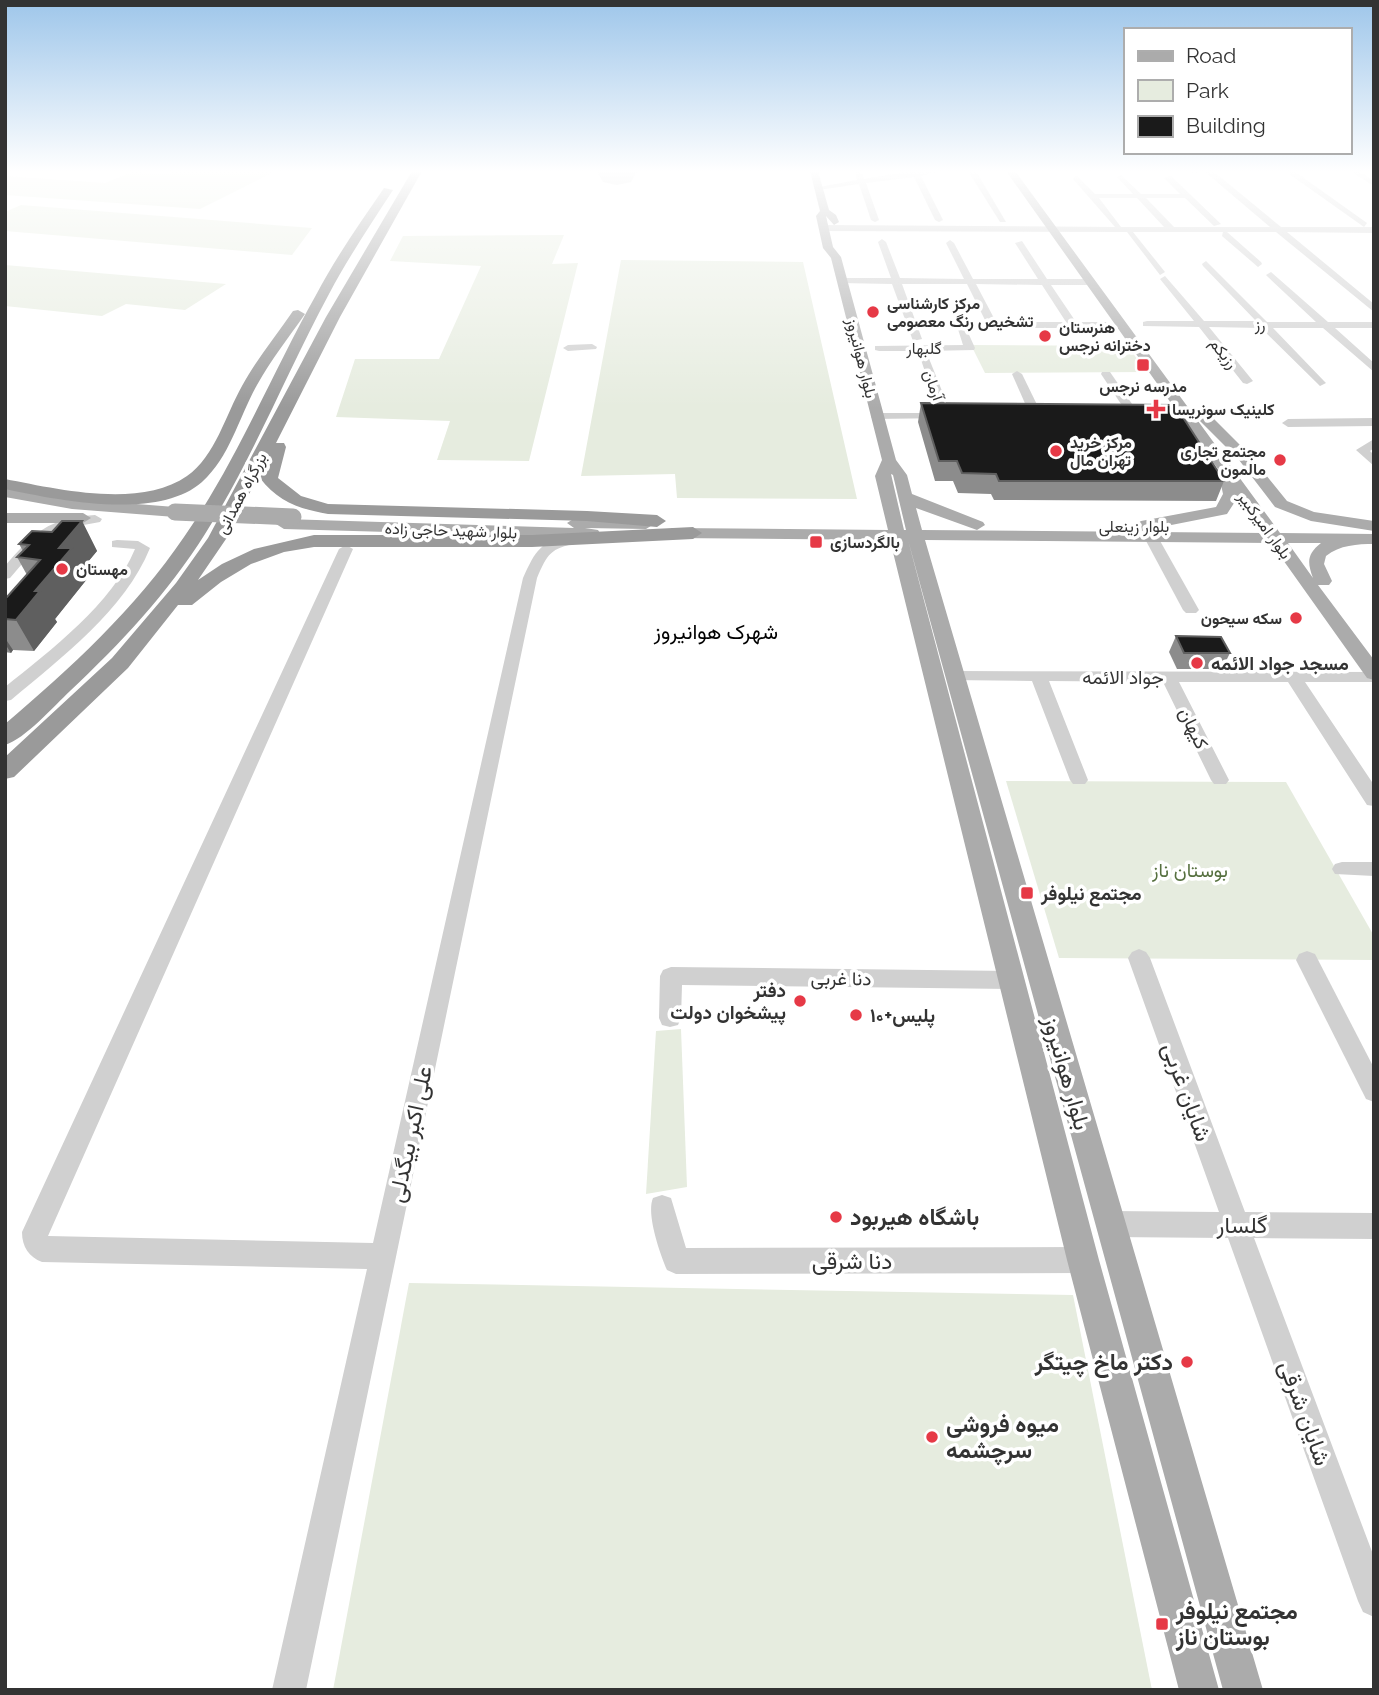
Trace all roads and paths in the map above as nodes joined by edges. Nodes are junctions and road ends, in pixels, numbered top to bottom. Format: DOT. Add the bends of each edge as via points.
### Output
graph roads {
  1 [pos="348,250"];
  2 [pos="371,250"];
  3 [pos="830,250"];
  4 [pos="839,250"];
  5 [pos="885,250"];
  6 [pos="954,250"];
  7 [pos="1024,250"];
  8 [pos="1070,250"];
  9 [pos="1073,250"];
  10 [pos="1143,250"];
  11 [pos="1243,250"];
  12 [pos="1307,250"];
  13 [pos="1312,250"];
  14 [pos="836,257"];
  15 [pos="341,261"];
  16 [pos="1206,264"];
  17 [pos="1258,264"];
  18 [pos="1271,275"];
  19 [pos="843,281"];
  20 [pos="896,281"];
  21 [pos="970,281"];
  22 [pos="1044,281"];
  23 [pos="1089,282"];
  24 [pos="1374,296"];
  25 [pos="1374,309"];
  26 [pos="333,317"];
  27 [pos="1147,324"];
  28 [pos="1200,324"];
  29 [pos="1262,324"];
  30 [pos="993,325"];
  31 [pos="1073,325"];
  32 [pos="1107,325"];
  33 [pos="1325,325"];
  34 [pos="1374,325"];
  35 [pos="917,340"];
  36 [pos="568,348"];
  37 [pos="592,348"];
  38 [pos="879,348"];
  39 [pos="922,353"];
  40 [pos="1374,369"];
  41 [pos="1017,374"];
  42 [pos="1106,374"];
  43 [pos="1247,381"];
  44 [pos="1320,383"];
  45 [pos="1051,416"];
  46 [pos="877,417"];
  47 [pos="1121,417"];
  48 [pos="1204,417"];
  49 [pos="1374,422"];
  50 [pos="1288,423"];
  51 [pos="1374,443"];
  52 [pos="888,460"];
  53 [pos="1374,462"];
  54 [pos="1220,463"];
  55 [pos="5,485"];
  56 [pos="5,492"];
  57 [pos="905,495"];
  58 [pos="328,509"];
  59 [pos="171,516"];
  60 [pos="5,519"];
  61 [pos="95,519"];
  62 [pos="1374,527"];
  63 [pos="695,528"];
  64 [pos="905,530"];
  65 [pos="972,530"];
  66 [pos="1280,533"];
  67 [pos="844,534"];
  68 [pos="1144,534"];
  69 [pos="39,536"];
  70 [pos="576,539"];
  71 [pos="442,540"];
  72 [pos="1374,540"];
  73 [pos="504,541"];
  74 [pos="117,544"];
  75 [pos="346,549"];
  76 [pos="927,560"];
  77 [pos="5,575"];
  78 [pos="530,578"];
  79 [pos="1315,581"];
  80 [pos="1191,610"];
  81 [pos="1374,648"];
  82 [pos="120,663"];
  83 [pos="1374,676"];
  84 [pos="957,681"];
  85 [pos="1041,682"];
  86 [pos="1171,682"];
  87 [pos="1297,683"];
  88 [pos="1374,690"];
  89 [pos="5,696"];
  90 [pos="5,737"];
  91 [pos="5,771"];
  92 [pos="1079,780"];
  93 [pos="1220,780"];
  94 [pos="1374,800"];
  95 [pos="1342,869"];
  96 [pos="1374,869"];
  97 [pos="1139,958"];
  98 [pos="1307,960"];
  99 [pos="1011,980"];
  100 [pos="670,1018"];
  101 [pos="1374,1092"];
  102 [pos="662,1207"];
  103 [pos="1110,1224"];
  104 [pos="1236,1225"];
  105 [pos="1374,1226"];
  106 [pos="384,1256"];
  107 [pos="1083,1260"];
  108 [pos="1374,1601"];
  109 [pos="289,1690"];
  110 [pos="1199,1690"];
  111 [pos="1243,1690"];
  1 -- 15 [label="highway, بزرگراه همدانی"];
  2 -- 26 [label="highway, بزرگراه همدانی"];
  3 -- 14 [label="main road, بلوار هوانیروز"];
  4 -- 14 [label="main road, بلوار هوانیروز"];
  5 -- 20 [label="street"];
  6 -- 21 [label="street"];
  7 -- 22 [label="street"];
  8 -- 23 [label="main road, بلوار امیرکبیر"];
  9 -- 48 [label="main road, بلوار امیرکبیر"];
  10 -- 28 [label="street, رزیکم"];
  11 -- 17 [label="street"];
  12 -- 25 [label="street"];
  13 -- 24 [label="street"];
  14 -- 19 [label="main road, بلوار هوانیروز"];
  15 -- 55 [label="highway" via="304,304 254,377 212,461 194,481 127,500 85,499"];
  15 -- 90 [label="highway, بزرگراه همدانی" via="194,537 158,586 95,655"];
  16 -- 29 [label="street"];
  18 -- 33 [label="street"];
  19 -- 20 [label="street"];
  19 -- 46 [label="main road, بلوار هوانیروز"];
  20 -- 21 [label="street"];
  20 -- 35 [label="street"];
  21 -- 22 [label="street"];
  21 -- 30 [label="street"];
  22 -- 23 [label="street"];
  22 -- 31 [label="street"];
  23 -- 54 [label="main road, بلوار امیرکبیر" via="1180,417"];
  26 -- 58 [label="highway" via="269,478 289,498"];
  26 -- 82 [label="highway, بزرگراه همدانی" via="217,539"];
  27 -- 28 [label="street, رز"];
  28 -- 29 [label="street, رز"];
  28 -- 43 [label="street, رزیکم"];
  29 -- 33 [label="street, رز"];
  29 -- 44 [label="street"];
  30 -- 31 [label="street"];
  30 -- 38 [label="street, گلبهار" via="960,326 970,348"];
  31 -- 32 [label="street"];
  33 -- 34 [label="street, رز"];
  33 -- 40 [label="street"];
  36 -- 37 [label="street"];
  39 -- 46 [label="street, آرمان" via="952,416"];
  41 -- 45 [label="street" via="1030,416"];
  42 -- 47 [label="street" via="1141,417"];
  46 -- 52 [label="main road, بلوار هوانیروز"];
  48 -- 62 [label="main road" via="1281,504 1311,516"];
  48 -- 66 [label="main road, بلوار امیرکبیر"];
  49 -- 50 [label="street"];
  51 -- 53 [label="street" via="1362,450"];
  52 -- 57 [label="main road, بلوار هوانیروز" via="900,475"];
  52 -- 64 [label="main road, بلوار هوانیروز" via="883,476"];
  54 -- 66 [label="main road, بلوار امیرکبیر"];
  54 -- 68 [label="main road" via="1233,489 1230,502 1221,511"];
  56 -- 59 [label="main road, بلوار شهید حاجی زاده"];
  57 -- 64 [label="main road, بلوار هوانیروز"];
  57 -- 65 [label="main road"];
  58 -- 63 [label="highway" via="587,516"];
  58 -- 71 [label="highway" via="286,510 269,516 262,526 271,535"];
  59 -- 61 [label="main road, بلوار شهید حاجی زاده"];
  59 -- 63 [label="main road, بلوار شهید حاجی زاده" via="538,533"];
  60 -- 61 [label="main road, بلوار شهید حاجی زاده"];
  60 -- 69 [label="street" via="38,526"];
  61 -- 69 [label="street" via="54,524"];
  62 -- 66 [label="main road, بلوار زینعلی"];
  63 -- 64 [label="main road, بلوار شهید حاجی زاده"];
  63 -- 67 [label="main road, بلوار شهید حاجی زاده"];
  63 -- 70 [label="highway"];
  64 -- 65 [label="main road, بلوار زینعلی"];
  64 -- 67 [label="main road, بلوار شهید حاجی زاده"];
  64 -- 76 [label="main road, بلوار هوانیروز"];
  65 -- 68 [label="main road, بلوار زینعلی"];
  65 -- 76 [label="main road"];
  66 -- 68 [label="main road, بلوار زینعلی"];
  66 -- 72 [label="main road, بلوار زینعلی"];
  66 -- 79 [label="main road, بلوار امیرکبیر"];
  67 -- 76 [label="main road"];
  68 -- 79 [label="main road" via="1247,549"];
  68 -- 80 [label="street"];
  69 -- 77 [label="street"];
  70 -- 73 [label="highway"];
  70 -- 78 [label="street, علی اکبر بیگدلی" via="544,547"];
  71 -- 73 [label="highway"];
  71 -- 82 [label="highway" via="314,541 264,551 237,562 195,592"];
  72 -- 79 [label="main road" via="1328,546 1318,554"];
  73 -- 78 [label="street, علی اکبر بیگدلی" via="525,548"];
  74 -- 89 [label="street" via="143,548 128,574 68,642"];
  75 -- 106 [label="street" via="35,1240 42,1249 52,1250"];
  76 -- 84 [label="main road, بلوار هوانیروز"];
  76 -- 99 [label="main road, بلوار هوانیروز"];
  78 -- 106 [label="street, علی اکبر بیگدلی"];
  79 -- 81 [label="main road, بلوار امیرکبیر"];
  79 -- 83 [label="main road, بلوار امیرکبیر"];
  82 -- 91 [label="highway, بزرگراه همدانی"];
  83 -- 87 [label="street, جواد الائمه"];
  84 -- 85 [label="street, جواد الائمه"];
  84 -- 103 [label="main road, بلوار هوانیروز"];
  85 -- 86 [label="street, جواد الائمه"];
  85 -- 92 [label="street"];
  86 -- 87 [label="street, جواد الائمه"];
  86 -- 93 [label="street, کیهان"];
  87 -- 88 [label="street, جواد الائمه"];
  87 -- 94 [label="street"];
  95 -- 96 [label="street"];
  97 -- 104 [label="street, شایان غربی"];
  98 -- 101 [label="street"];
  99 -- 100 [label="street, دنا غربی" via="671,976"];
  99 -- 107 [label="main road, بلوار هوانیروز"];
  102 -- 107 [label="street, دنا شرقی" via="676,1261"];
  103 -- 104 [label="street, گلسار"];
  103 -- 111 [label="main road, بلوار هوانیروز"];
  104 -- 105 [label="street, گلسار"];
  104 -- 108 [label="street, شایان شرقی"];
  106 -- 109 [label="street, علی اکبر بیگدلی"];
  107 -- 110 [label="main road, بلوار هوانیروز"];
}
